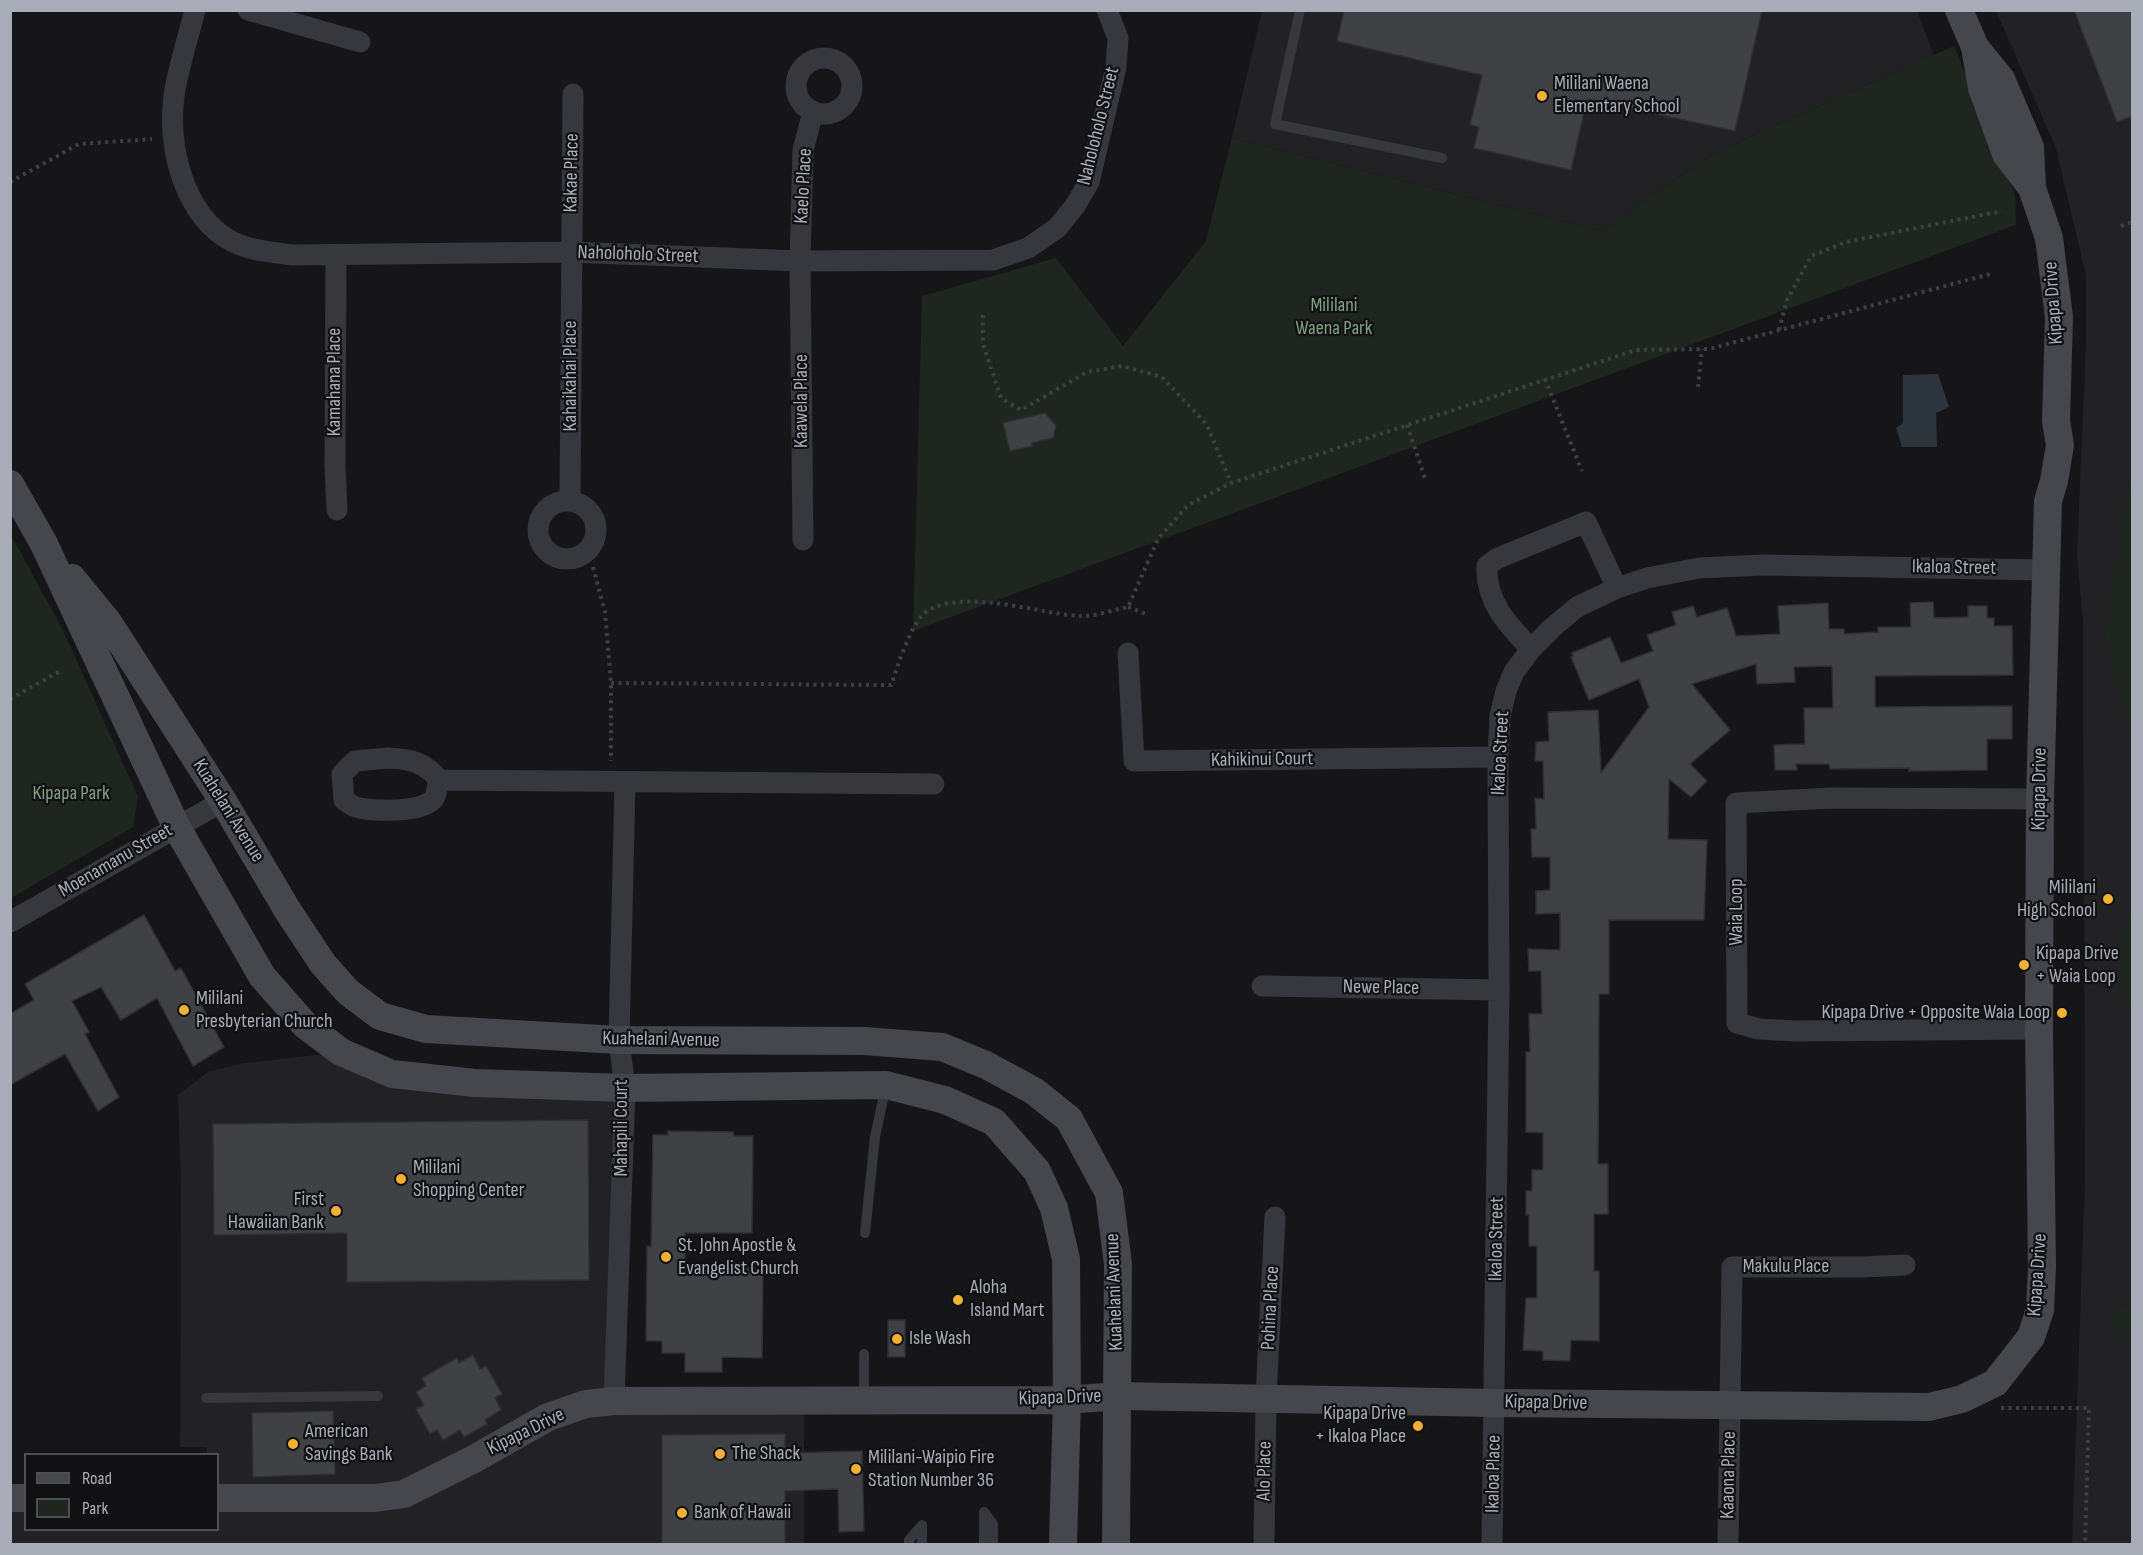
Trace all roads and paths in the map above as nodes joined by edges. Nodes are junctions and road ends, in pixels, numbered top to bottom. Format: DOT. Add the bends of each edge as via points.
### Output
graph roads {
  1 [pos="195,10"];
  2 [pos="248,10"];
  3 [pos="1107,10"];
  4 [pos="1300,10"];
  5 [pos="1959,10"];
  6 [pos="360,42"];
  7 [pos="573,94"];
  8 [pos="813,112"];
  9 [pos="152,139"];
  10 [pos="1442,158"];
  11 [pos="10,182"];
  12 [pos="2002,211"];
  13 [pos="2133,222"];
  14 [pos="2121,226"];
  15 [pos="571,252"];
  16 [pos="336,255"];
  17 [pos="800,261"];
  18 [pos="1990,274"];
  19 [pos="983,315"];
  20 [pos="1779,331"];
  21 [pos="1702,349"];
  22 [pos="1545,379"];
  23 [pos="1698,387"];
  24 [pos="1407,425"];
  25 [pos="1582,471"];
  26 [pos="1426,481"];
  27 [pos="1231,483"];
  28 [pos="10,484"];
  29 [pos="570,500"];
  30 [pos="337,510"];
  31 [pos="803,540"];
  32 [pos="44,544"];
  33 [pos="593,567"];
  34 [pos="2045,570"];
  35 [pos="1617,588"];
  36 [pos="1128,607"];
  37 [pos="1146,614"];
  38 [pos="1531,649"];
  39 [pos="1128,653"];
  40 [pos="62,670"];
  41 [pos="611,683"];
  42 [pos="10,699"];
  43 [pos="1498,757"];
  44 [pos="618,775"];
  45 [pos="439,780"];
  46 [pos="934,784"];
  47 [pos="2040,799"];
  48 [pos="223,801"];
  49 [pos="176,826"];
  50 [pos="10,922"];
  51 [pos="1262,986"];
  52 [pos="1499,990"];
  53 [pos="2039,1029"];
  54 [pos="619,1040"];
  55 [pos="886,1085"];
  56 [pos="625,1088"];
  57 [pos="1275,1217"];
  58 [pos="865,1233"];
  59 [pos="1905,1265"];
  60 [pos="864,1354"];
  61 [pos="378,1396"];
  62 [pos="1118,1396"];
  63 [pos="206,1398"];
  64 [pos="1266,1398"];
  65 [pos="864,1400"];
  66 [pos="1067,1400"];
  67 [pos="614,1401"];
  68 [pos="1495,1403"];
  69 [pos="1730,1405"];
  70 [pos="1997,1407"];
  71 [pos="219,1498"];
  72 [pos="909,1545"];
  73 [pos="922,1545"];
  74 [pos="984,1545"];
  75 [pos="993,1545"];
  76 [pos="1063,1545"];
  77 [pos="1116,1545"];
  78 [pos="1264,1545"];
  79 [pos="1492,1545"];
  80 [pos="1728,1545"];
  81 [pos="2085,1545"];
  1 -- 16 [label="street, Naholoholo Street" via="174,96 172,133 183,182 195,203 209,223 232,241 249,248 292,255"];
  2 -- 6 [label="street"];
  3 -- 17 [label="street, Naholoholo Street" via="1118,38 1116,67 1089,182 1057,228 1028,248 993,260"];
  4 -- 10 [label="lane" via="1275,124"];
  5 -- 34 [label="street, Kipapa Drive" via="2006,154 2032,188 2049,238 2059,317 2056,421 2060,445 2048,501"];
  7 -- 15 [label="street, Kakae Place"];
  8 -- 17 [label="street, Kaelo Place" via="803,150"];
  9 -- 11 [label="path" via="79,144"];
  12 -- 20 [label="path" via="1846,242 1810,256 1787,300"];
  13 -- 14 [label="path"];
  15 -- 16 [label="street, Naholoholo Street"];
  15 -- 17 [label="street, Naholoholo Street"];
  15 -- 29 [label="street, Kahaikahai Place"];
  16 -- 30 [label="street, Kamahana Place"];
  17 -- 31 [label="street, Kaawela Place"];
  18 -- 20 [label="path"];
  19 -- 27 [label="path" via="983,344 1000,398 1021,410 1087,372 1122,366 1162,377 1207,425"];
  20 -- 21 [label="path"];
  21 -- 22 [label="path" via="1636,350"];
  21 -- 23 [label="path"];
  22 -- 24 [label="path"];
  22 -- 25 [label="path"];
  24 -- 26 [label="path"];
  24 -- 27 [label="path"];
  27 -- 36 [label="path" via="1188,505 1158,539"];
  28 -- 32 [label="street, Kuahelani Avenue"];
  32 -- 48 [label="street, Kuahelani Avenue" via="108,622"];
  32 -- 49 [label="street, Kuahelani Avenue"];
  33 -- 41 [label="path" via="605,612"];
  34 -- 35 [label="street, Ikaloa Street" via="1763,565 1699,568"];
  34 -- 47 [label="street, Kipapa Drive"];
  35 -- 38 [label="street, Ikaloa Street" via="1577,607"];
  35 -- 38 [label="street" via="1586,522 1496,559 1487,566 1486,581 1505,621"];
  36 -- 37 [label="path"];
  36 -- 41 [label="path" via="1085,616 1008,604 956,602 925,612 908,638 891,685"];
  38 -- 43 [label="street, Ikaloa Street" via="1514,672 1506,692 1500,716"];
  39 -- 43 [label="street, Kahikinui Court" via="1134,761"];
  40 -- 42 [label="path"];
  41 -- 44 [label="path"];
  43 -- 52 [label="street, Ikaloa Street"];
  44 -- 45 [label="street"];
  44 -- 46 [label="street"];
  44 -- 54 [label="street, Mahapili Court"];
  47 -- 53 [label="street, Kipapa Drive"];
  47 -- 53 [label="street, Waia Loop" via="1831,798 1736,802 1737,1023 1796,1031"];
  48 -- 49 [label="street, Moenamanu Street"];
  48 -- 54 [label="street, Kuahelani Avenue" via="324,964 348,992 381,1016 426,1029"];
  49 -- 50 [label="street, Moenamanu Street"];
  49 -- 56 [label="street, Kuahelani Avenue" via="262,976 305,1025 341,1052 392,1074 476,1083"];
  51 -- 52 [label="street, Newe Place"];
  52 -- 68 [label="street, Ikaloa Street"];
  53 -- 69 [label="street, Kipapa Drive" via="2040,1310 2031,1337 1995,1383 1962,1399 1929,1407"];
  54 -- 56 [label="street, Mahapili Court"];
  54 -- 62 [label="street, Kuahelani Avenue" via="864,1041 942,1047 1034,1091 1069,1119 1109,1193 1118,1264"];
  55 -- 56 [label="street, Kuahelani Avenue"];
  55 -- 58 [label="lane" via="875,1137"];
  55 -- 66 [label="street, Kuahelani Avenue" via="945,1100 993,1122 1037,1171 1053,1208 1066,1259"];
  56 -- 67 [label="street, Mahapili Court"];
  57 -- 64 [label="street, Pohina Place"];
  59 -- 69 [label="street, Makulu Place" via="1732,1267"];
  60 -- 65 [label="lane"];
  61 -- 63 [label="lane"];
  62 -- 64 [label="street, Kipapa Drive"];
  62 -- 66 [label="street, Kipapa Drive"];
  62 -- 77 [label="street, Kuahelani Avenue"];
  64 -- 68 [label="street, Kipapa Drive"];
  64 -- 78 [label="street, Alo Place"];
  65 -- 66 [label="street, Kipapa Drive"];
  65 -- 67 [label="street, Kipapa Drive"];
  66 -- 76 [label="street, Kuahelani Avenue"];
  67 -- 71 [label="street, Kipapa Drive" via="586,1404 548,1417 404,1494"];
  68 -- 69 [label="street, Kipapa Drive"];
  68 -- 79 [label="street, Ikaloa Place"];
  69 -- 80 [label="street, Kaaona Place"];
  70 -- 81 [label="path" via="2089,1408"];
  72 -- 73 [label="lane" via="922,1525"];
  74 -- 75 [label="lane" via="984,1512 993,1524"];
}
